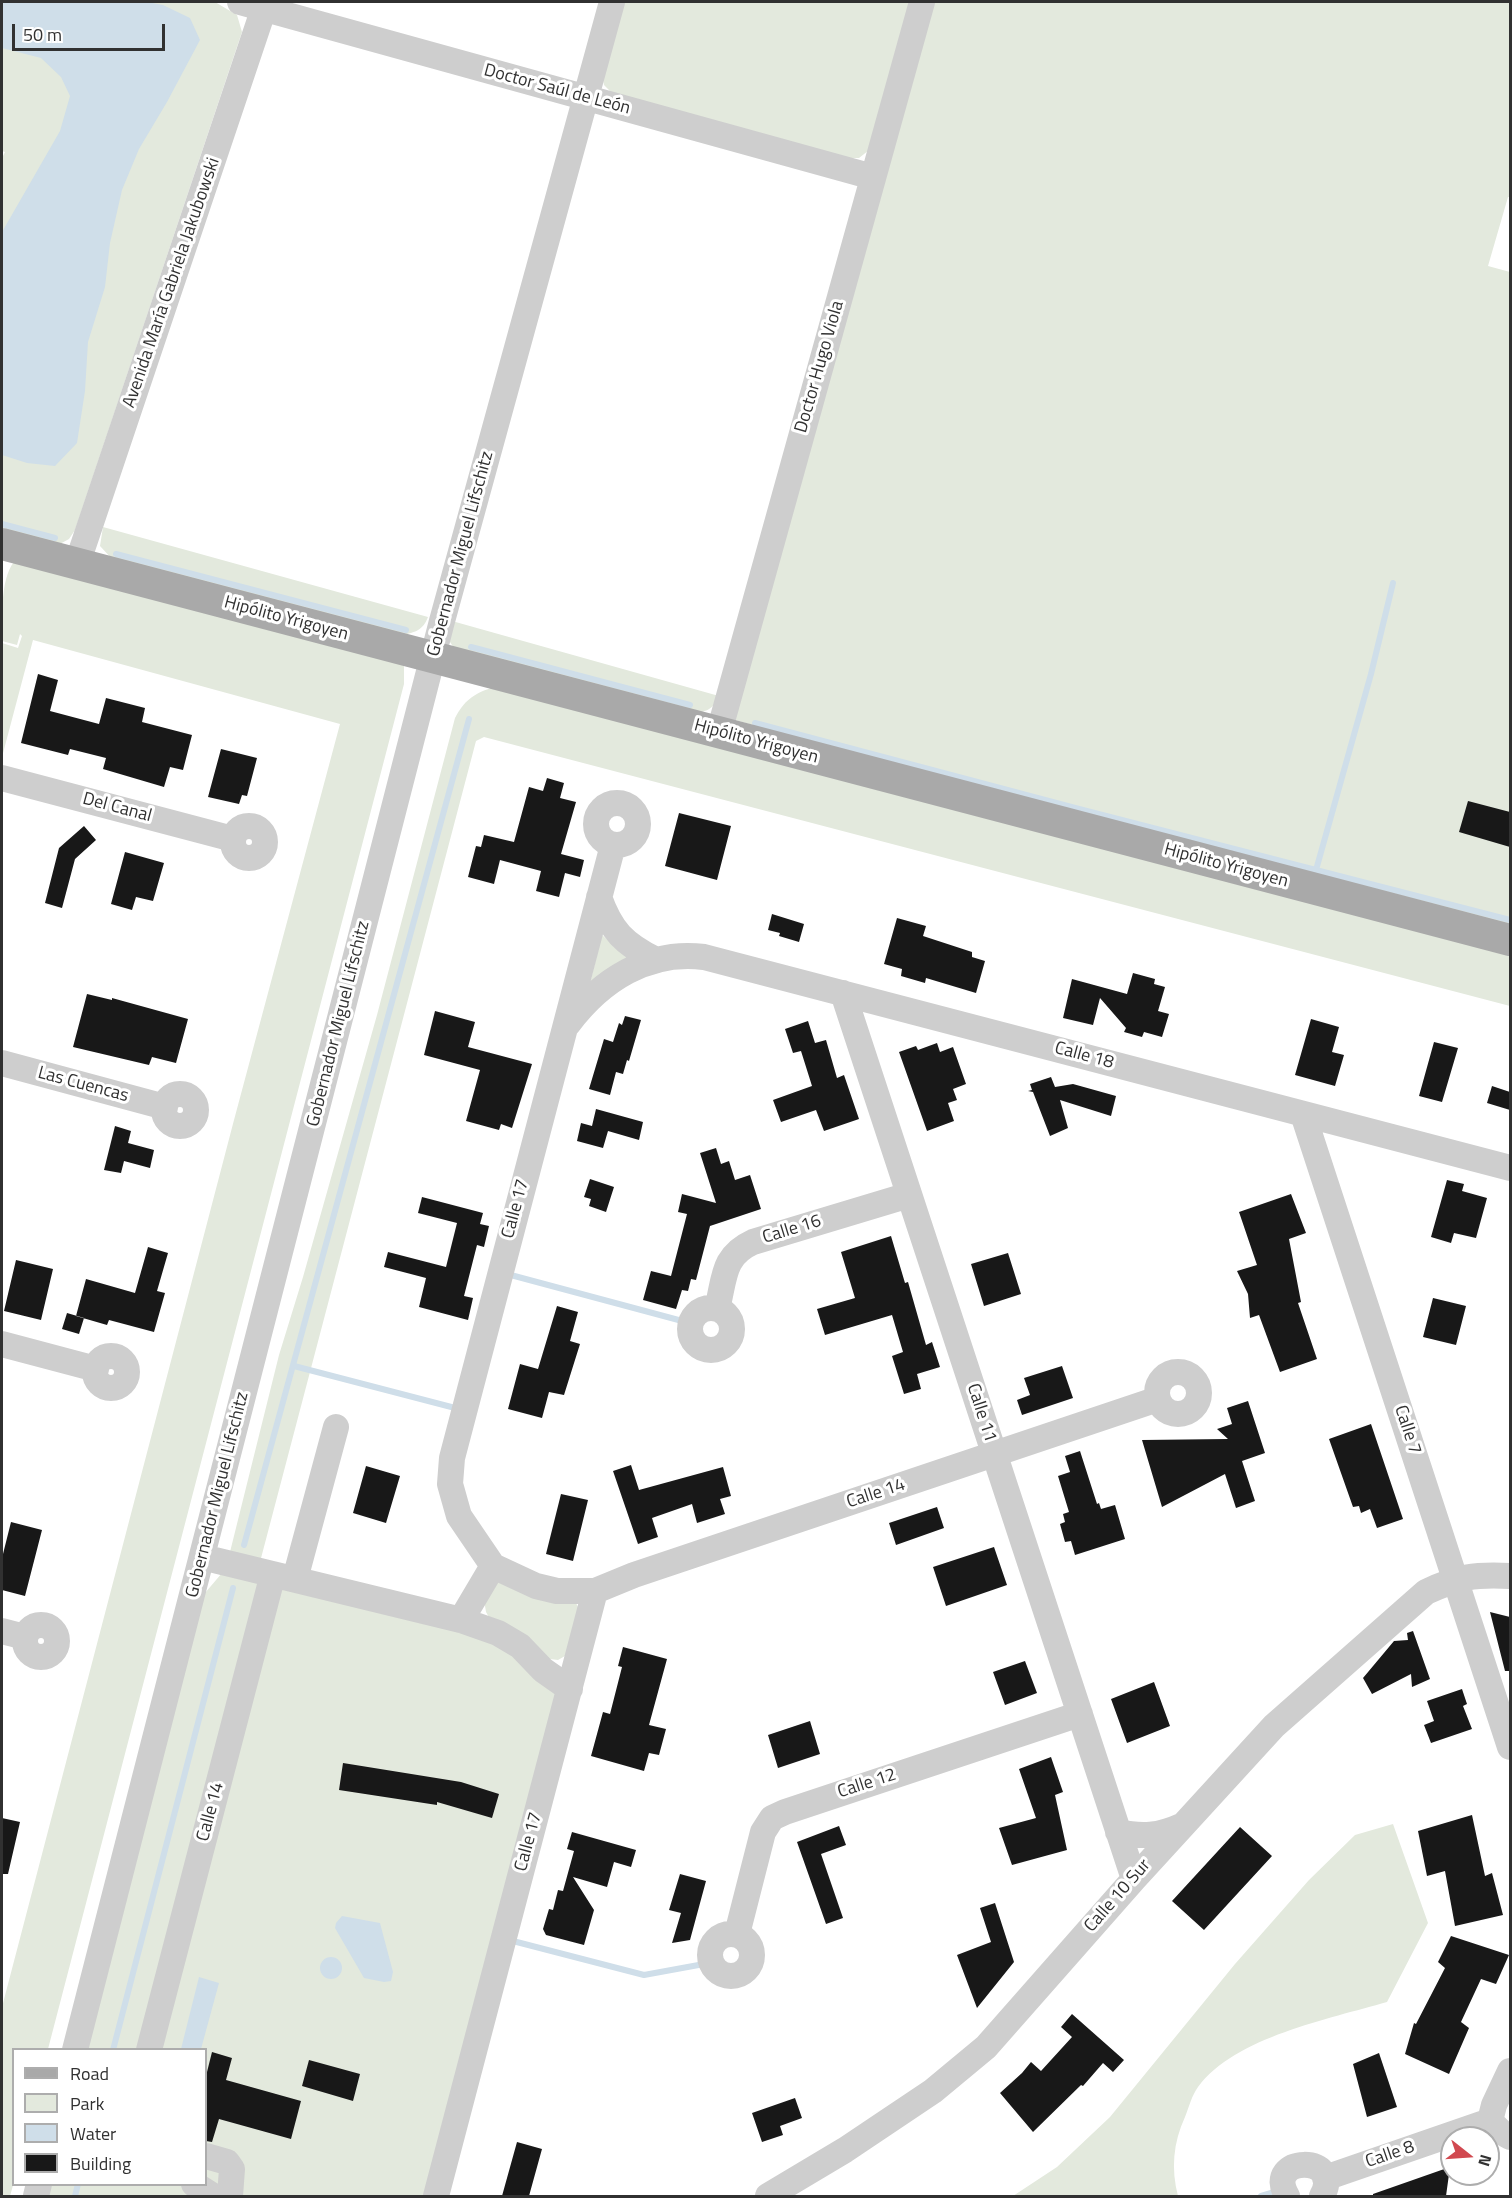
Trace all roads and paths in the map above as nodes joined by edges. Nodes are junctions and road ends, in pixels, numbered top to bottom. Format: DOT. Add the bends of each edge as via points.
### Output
graph roads {
  1 [pos="612,2"];
  2 [pos="922,2"];
  3 [pos="257,4"];
  4 [pos="586,98"];
  5 [pos="873,177"];
  6 [pos="2,544"];
  7 [pos="77,564"];
  8 [pos="433,657"];
  9 [pos="718,732"];
  10 [pos="2,778"];
  11 [pos="233,839"];
  12 [pos="613,845"];
  13 [pos="599,897"];
  14 [pos="1510,940"];
  15 [pos="656,960"];
  16 [pos="843,993"];
  17 [pos="563,1032"];
  18 [pos="2,1063"];
  19 [pos="165,1107"];
  20 [pos="1303,1114"];
  21 [pos="1510,1168"];
  22 [pos="909,1196"];
  23 [pos="717,1309"];
  24 [pos="2,1344"];
  25 [pos="96,1369"];
  26 [pos="1158,1399"];
  27 [pos="336,1427"];
  28 [pos="994,1455"];
  29 [pos="202,1557"];
  30 [pos="493,1566"];
  31 [pos="284,1576"];
  32 [pos="1510,1576"];
  33 [pos="1455,1579"];
  34 [pos="595,1591"];
  35 [pos="461,1620"];
  36 [pos="570,1689"];
  37 [pos="1080,1714"];
  38 [pos="1510,1746"];
  39 [pos="1181,1826"];
  40 [pos="1118,1832"];
  41 [pos="1134,1879"];
  42 [pos="737,1934"];
  43 [pos="75,2048"];
  44 [pos="149,2048"];
  45 [pos="1510,2071"];
  46 [pos="1490,2121"];
  47 [pos="1510,2137"];
  48 [pos="207,2156"];
  49 [pos="197,2186"];
  50 [pos="1323,2187"];
  51 [pos="213,2196"];
  52 [pos="230,2196"];
  53 [pos="436,2196"];
  54 [pos="768,2196"];
  55 [pos="1287,2196"];
  1 -- 4 [label="street, Gobernador Miguel Lifschitz"];
  2 -- 5 [label="street, Doctor Hugo Viola"];
  3 -- 4 [label="street, Doctor Saúl de León"];
  3 -- 7 [label="street, Avenida María Gabriela Jakubowski"];
  4 -- 5 [label="street, Doctor Saúl de León"];
  4 -- 8 [label="street, Gobernador Miguel Lifschitz"];
  5 -- 9 [label="street, Doctor Hugo Viola"];
  6 -- 7 [label="main road, Hipólito Yrigoyen"];
  7 -- 8 [label="main road, Hipólito Yrigoyen"];
  8 -- 9 [label="main road, Hipólito Yrigoyen"];
  8 -- 29 [label="street, Gobernador Miguel Lifschitz"];
  9 -- 14 [label="main road, Hipólito Yrigoyen"];
  10 -- 11 [label="street, Del Canal"];
  12 -- 13 [label="street, Calle 17"];
  13 -- 15 [label="street" via="606,918 619,936"];
  13 -- 17 [label="street, Calle 17"];
  15 -- 16 [label="street, Calle 18" via="683,954 704,957"];
  15 -- 17 [label="street, Calle 18" via="603,987 581,1007"];
  16 -- 20 [label="street, Calle 18"];
  16 -- 22 [label="street, Calle 11"];
  17 -- 30 [label="street, Calle 17" via="452,1458 450,1484 459,1516"];
  18 -- 19 [label="street, Las Cuencas"];
  20 -- 21 [label="street, Calle 18"];
  20 -- 33 [label="street, Calle 7"];
  22 -- 23 [label="street, Calle 16" via="738,1249 729,1261"];
  22 -- 28 [label="street, Calle 11"];
  24 -- 25 [label="street"];
  26 -- 28 [label="street, Calle 14"];
  27 -- 31 [label="street, Calle 14"];
  28 -- 34 [label="street, Calle 14"];
  28 -- 37 [label="street, Calle 11"];
  29 -- 31 [label="street"];
  29 -- 43 [label="street, Gobernador Miguel Lifschitz"];
  30 -- 34 [label="street" via="536,1586 557,1591"];
  30 -- 35 [label="street"];
  31 -- 35 [label="street"];
  31 -- 44 [label="street, Calle 14"];
  32 -- 33 [label="street, Calle 10 Sur"];
  33 -- 38 [label="street, Calle 7"];
  33 -- 39 [label="street, Calle 10 Sur" via="1426,1592 1274,1726"];
  34 -- 36 [label="street, Calle 17"];
  35 -- 36 [label="street" via="498,1633 520,1646 543,1670"];
  36 -- 53 [label="street, Calle 17"];
  37 -- 40 [label="street, Calle 11"];
  37 -- 42 [label="street, Calle 12" via="772,1818 764,1832"];
  39 -- 40 [label="street" via="1150,1836"];
  39 -- 41 [label="street, Calle 10 Sur"];
  40 -- 41 [label="street, Calle 11"];
  41 -- 54 [label="street, Calle 10 Sur" via="986,2047 933,2091"];
  45 -- 46 [label="street"];
  46 -- 47 [label="street"];
  46 -- 50 [label="street, Calle 8"];
  48 -- 52 [label="street" via="227,2162 232,2169"];
  49 -- 51 [label="street"];
  50 -- 55 [label="street, Calle 8" via="1321,2171 1314,2165 1298,2164 1291,2168 1283,2183"];
}
